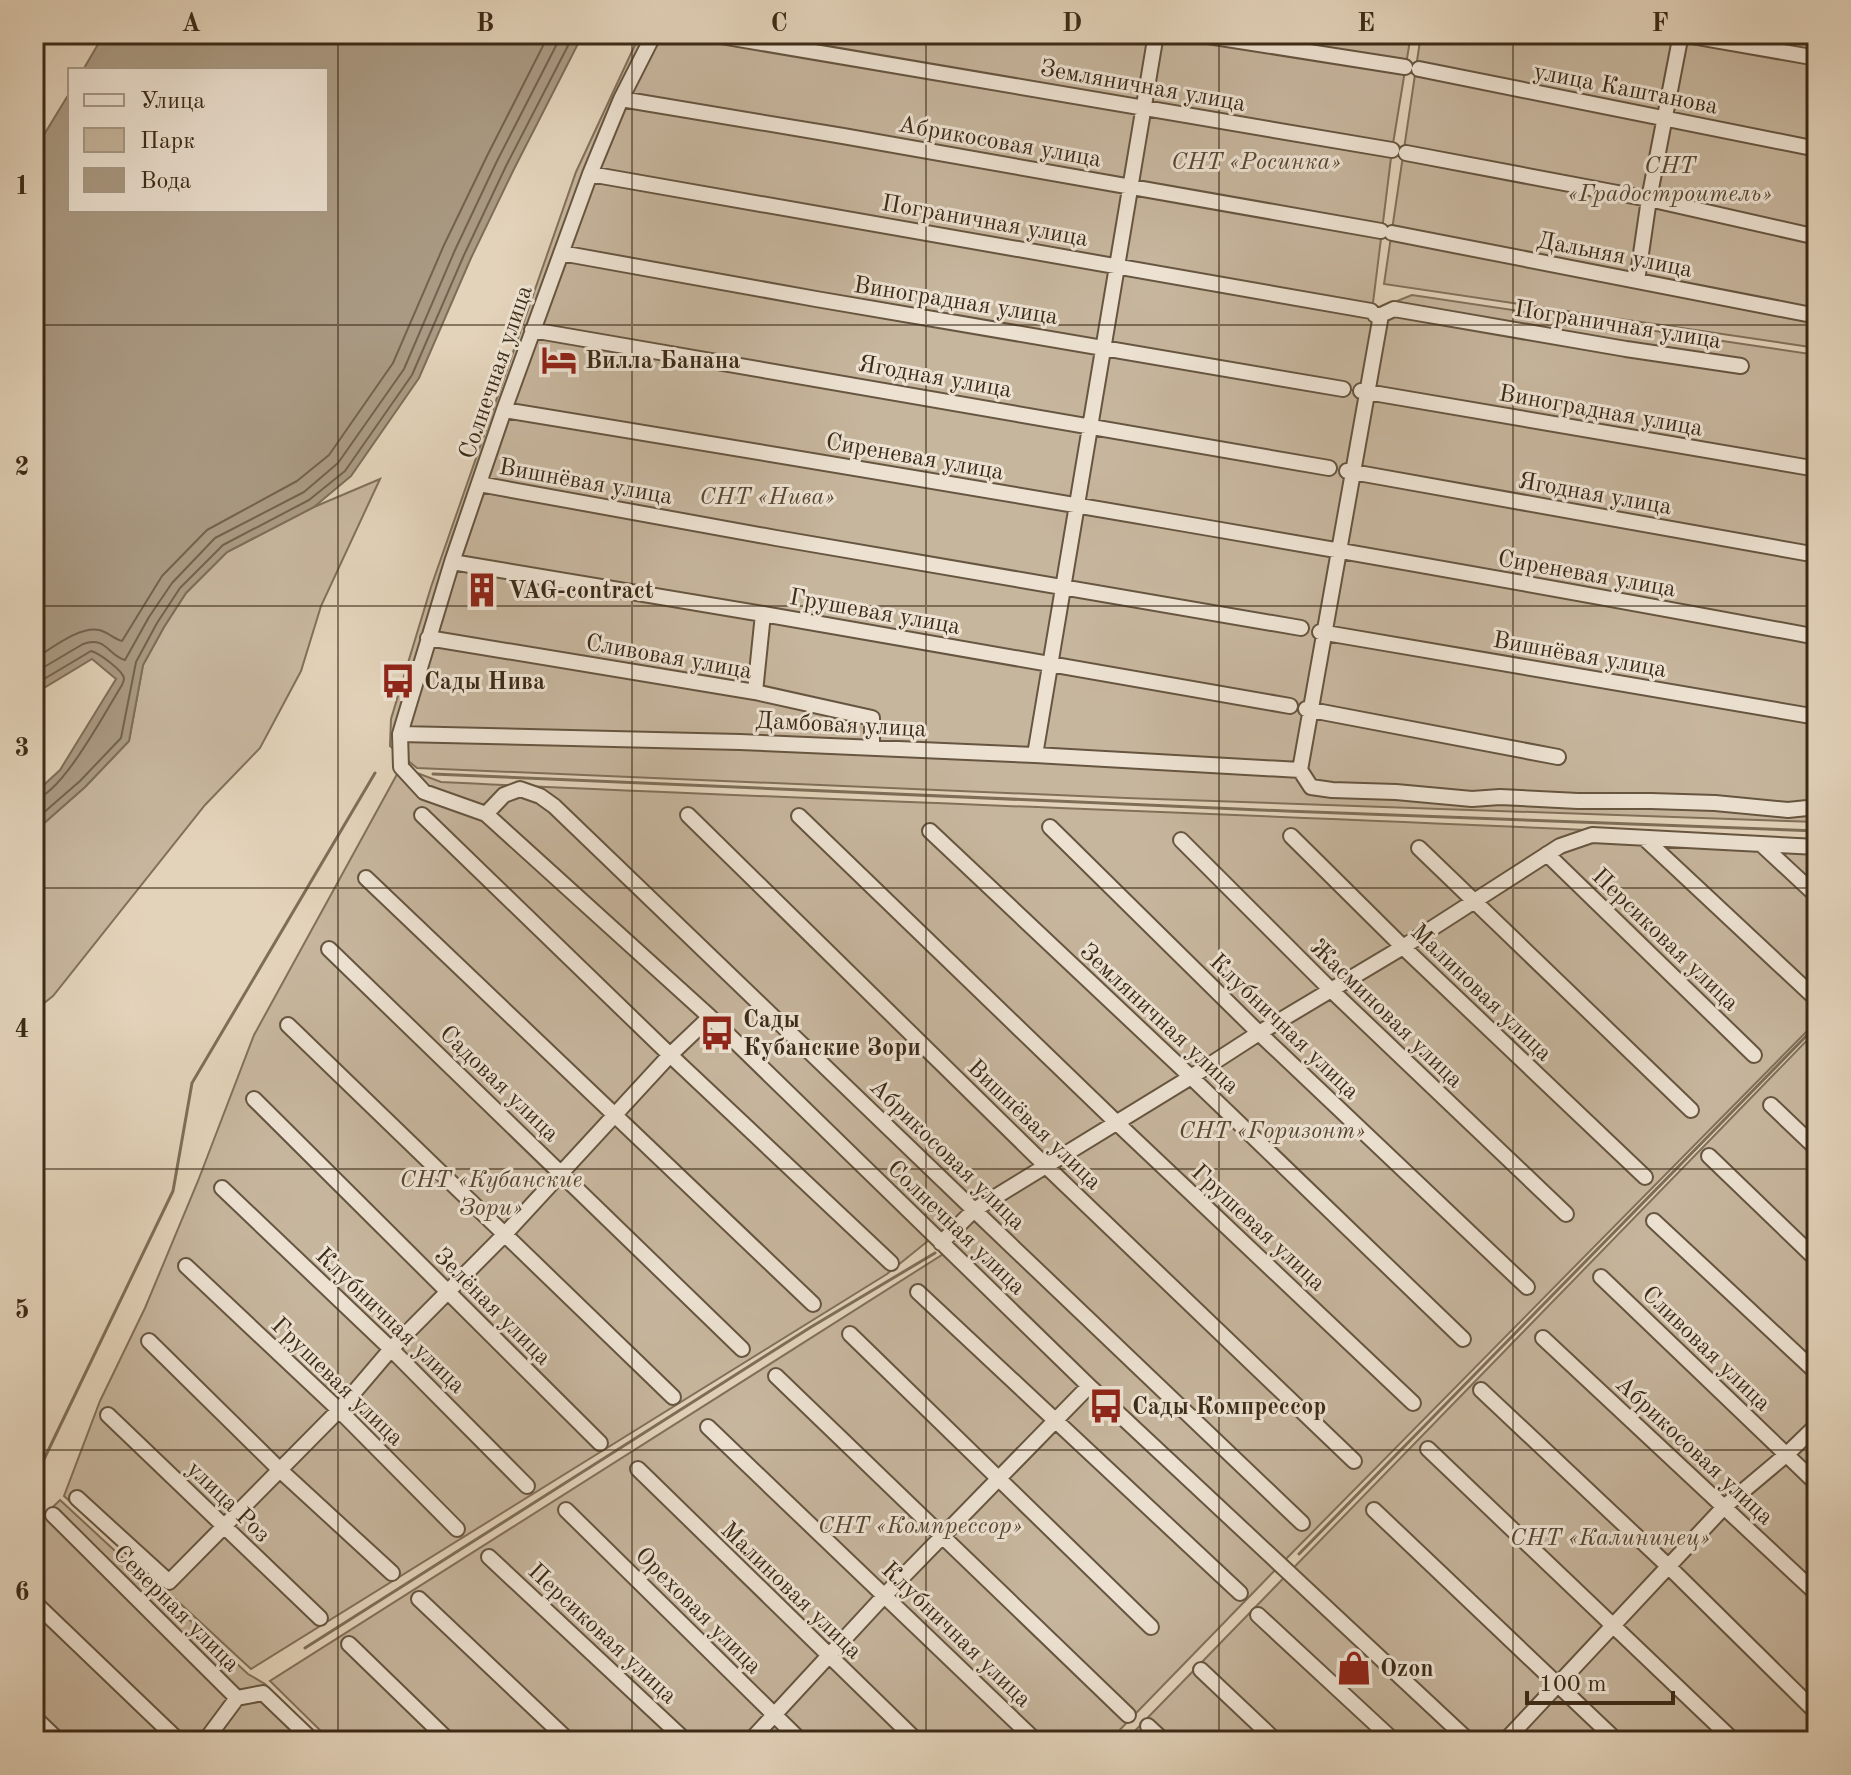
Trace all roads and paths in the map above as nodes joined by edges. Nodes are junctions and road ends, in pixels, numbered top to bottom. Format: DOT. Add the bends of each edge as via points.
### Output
graph roads {
  1 [pos="654,34"];
  2 [pos="709,34"];
  3 [pos="1156,34"];
  4 [pos="1195,34"];
  5 [pos="1680,34"];
  6 [pos="1817,58"];
  7 [pos="621,99"];
  8 [pos="1143,107"];
  9 [pos="1664,118"];
  10 [pos="1817,149"];
  11 [pos="590,174"];
  12 [pos="1130,186"];
  13 [pos="1649,199"];
  14 [pos="1387,232"];
  15 [pos="1817,237"];
  16 [pos="561,253"];
  17 [pos="1117,266"];
  18 [pos="1637,281"];
  19 [pos="1380,312"];
  20 [pos="1817,316"];
  21 [pos="532,330"];
  22 [pos="1103,347"];
  23 [pos="1741,366"];
  24 [pos="1343,389"];
  25 [pos="1368,393"];
  26 [pos="504,410"];
  27 [pos="1090,425"];
  28 [pos="1329,468"];
  29 [pos="1817,469"];
  30 [pos="1355,472"];
  31 [pos="479,484"];
  32 [pos="1077,506"];
  33 [pos="1344,552"];
  34 [pos="1817,555"];
  35 [pos="452,562"];
  36 [pos="1064,586"];
  37 [pos="763,614"];
  38 [pos="1301,628"];
  39 [pos="1327,633"];
  40 [pos="1817,637"];
  41 [pos="428,638"];
  42 [pos="1051,664"];
  43 [pos="755,692"];
  44 [pos="1290,706"];
  45 [pos="1313,710"];
  46 [pos="1817,717"];
  47 [pos="400,734"];
  48 [pos="872,748"];
  49 [pos="1035,755"];
  50 [pos="1558,757"];
  51 [pos="1300,770"];
  52 [pos="1817,807"];
  53 [pos="486,814"];
  54 [pos="422,815"];
  55 [pos="688,815"];
  56 [pos="799,816"];
  57 [pos="1050,827"];
  58 [pos="930,831"];
  59 [pos="1291,836"];
  60 [pos="1644,838"];
  61 [pos="1181,840"];
  62 [pos="1761,844"];
  63 [pos="1817,847"];
  64 [pos="1419,848"];
  65 [pos="1547,854"];
  66 [pos="366,878"];
  67 [pos="1817,896"];
  68 [pos="1474,901"];
  69 [pos="1403,947"];
  70 [pos="329,949"];
  71 [pos="1330,989"];
  72 [pos="1813,996"];
  73 [pos="710,1017"];
  74 [pos="288,1025"];
  75 [pos="1259,1033"];
  76 [pos="670,1055"];
  77 [pos="1754,1055"];
  78 [pos="1191,1077"];
  79 [pos="254,1099"];
  80 [pos="1771,1105"];
  81 [pos="1691,1110"];
  82 [pos="616,1115"];
  83 [pos="1117,1123"];
  84 [pos="1817,1149"];
  85 [pos="1709,1156"];
  86 [pos="1047,1167"];
  87 [pos="561,1172"];
  88 [pos="1645,1177"];
  89 [pos="222,1188"];
  90 [pos="974,1210"];
  91 [pos="1566,1214"];
  92 [pos="1654,1221"];
  93 [pos="505,1234"];
  94 [pos="941,1243"];
  95 [pos="1817,1260"];
  96 [pos="891,1263"];
  97 [pos="186,1266"];
  98 [pos="1601,1277"];
  99 [pos="1527,1287"];
  100 [pos="447,1292"];
  101 [pos="918,1292"];
  102 [pos="813,1304"];
  103 [pos="850,1334"];
  104 [pos="1543,1338"];
  105 [pos="1463,1339"];
  106 [pos="149,1341"];
  107 [pos="391,1349"];
  108 [pos="742,1349"];
  109 [pos="1817,1373"];
  110 [pos="776,1376"];
  111 [pos="1089,1386"];
  112 [pos="1481,1390"];
  113 [pos="673,1397"];
  114 [pos="1413,1403"];
  115 [pos="339,1410"];
  116 [pos="108,1415"];
  117 [pos="1055,1420"];
  118 [pos="1817,1425"];
  119 [pos="708,1427"];
  120 [pos="600,1443"];
  121 [pos="1428,1449"];
  122 [pos="1787,1454"];
  123 [pos="1354,1461"];
  124 [pos="638,1469"];
  125 [pos="281,1471"];
  126 [pos="999,1479"];
  127 [pos="1817,1484"];
  128 [pos="527,1486"];
  129 [pos="77,1498"];
  130 [pos="1724,1507"];
  131 [pos="566,1510"];
  132 [pos="1374,1510"];
  133 [pos="53,1515"];
  134 [pos="1302,1523"];
  135 [pos="225,1528"];
  136 [pos="457,1529"];
  137 [pos="942,1536"];
  138 [pos="489,1557"];
  139 [pos="1667,1565"];
  140 [pos="392,1573"];
  141 [pos="1240,1593"];
  142 [pos="1817,1594"];
  143 [pos="884,1596"];
  144 [pos="419,1599"];
  145 [pos="34,1602"];
  146 [pos="1258,1615"];
  147 [pos="320,1618"];
  148 [pos="1612,1625"];
  149 [pos="1151,1627"];
  150 [pos="349,1644"];
  151 [pos="827,1656"];
  152 [pos="1201,1670"];
  153 [pos="1557,1684"];
  154 [pos="237,1698"];
  155 [pos="1817,1713"];
  156 [pos="773,1714"];
  157 [pos="1128,1715"];
  158 [pos="34,1717"];
  159 [pos="1148,1726"];
  160 [pos="59,1741"];
  161 [pos="179,1741"];
  162 [pos="205,1741"];
  163 [pos="313,1741"];
  164 [pos="449,1741"];
  165 [pos="569,1741"];
  166 [pos="686,1741"];
  167 [pos="750,1741"];
  168 [pos="801,1741"];
  169 [pos="917,1741"];
  170 [pos="1036,1741"];
  171 [pos="1164,1741"];
  172 [pos="1276,1741"];
  173 [pos="1394,1741"];
  174 [pos="1469,1741"];
  175 [pos="1505,1741"];
  176 [pos="1617,1741"];
  177 [pos="1734,1741"];
  1 -- 7 [label="street, Солнечная улица"];
  2 -- 8 [label="street, Земляничная улица"];
  3 -- 8 [label="street"];
  4 -- 9 [label="street, улица Каштанова" via="1413,68"];
  5 -- 6 [label="street"];
  5 -- 9 [label="street"];
  7 -- 11 [label="street, Солнечная улица"];
  7 -- 12 [label="street, Абрикосовая улица"];
  8 -- 12 [label="street"];
  8 -- 13 [label="street, Земляничная улица"];
  9 -- 10 [label="street, улица Каштанова"];
  9 -- 13 [label="street"];
  11 -- 16 [label="street, Солнечная улица"];
  11 -- 17 [label="street, Пограничная улица"];
  12 -- 14 [label="street, Абрикосовая улица"];
  12 -- 17 [label="street"];
  13 -- 15 [label="street"];
  13 -- 18 [label="street"];
  14 -- 18 [label="street, Дальняя улица"];
  16 -- 21 [label="street, Солнечная улица"];
  16 -- 22 [label="street, Виноградная улица"];
  17 -- 19 [label="street, Пограничная улица"];
  17 -- 22 [label="street"];
  18 -- 20 [label="street, Дальняя улица"];
  19 -- 23 [label="street, Пограничная улица"];
  19 -- 25 [label="street"];
  21 -- 26 [label="street, Солнечная улица"];
  21 -- 27 [label="street, Ягодная улица"];
  22 -- 24 [label="street, Виноградная улица"];
  22 -- 27 [label="street"];
  25 -- 29 [label="street, Виноградная улица"];
  25 -- 30 [label="street"];
  26 -- 31 [label="street, Солнечная улица"];
  26 -- 32 [label="street, Сиреневая улица"];
  27 -- 28 [label="street, Ягодная улица"];
  27 -- 32 [label="street"];
  30 -- 33 [label="street"];
  30 -- 34 [label="street, Ягодная улица"];
  31 -- 35 [label="street, Солнечная улица"];
  31 -- 36 [label="street, Вишнёвая улица"];
  32 -- 33 [label="street, Сиреневая улица"];
  32 -- 36 [label="street"];
  33 -- 39 [label="street"];
  33 -- 40 [label="street, Сиреневая улица"];
  35 -- 37 [label="street, Грушевая улица"];
  35 -- 41 [label="street, Солнечная улица"];
  36 -- 38 [label="street, Вишнёвая улица"];
  36 -- 42 [label="street"];
  37 -- 42 [label="street, Грушевая улица"];
  37 -- 43 [label="street"];
  39 -- 45 [label="street"];
  39 -- 46 [label="street, Вишнёвая улица"];
  41 -- 43 [label="street, Сливовая улица"];
  41 -- 47 [label="street, Солнечная улица"];
  42 -- 44 [label="street, Грушевая улица"];
  42 -- 49 [label="street"];
  43 -- 48 [label="street, Сливовая улица" via="872,718"];
  45 -- 50 [label="street"];
  45 -- 51 [label="street"];
  47 -- 48 [label="street, Дамбовая улица"];
  47 -- 53 [label="street, Солнечная улица" via="401,767 424,792"];
  48 -- 49 [label="street, Дамбовая улица"];
  49 -- 51 [label="street, Дамбовая улица"];
  51 -- 52 [label="street" via="1311,787 1332,790 1472,799"];
  53 -- 73 [label="street, Солнечная улица"];
  53 -- 90 [label="street, Абрикосовая улица" via="504,795 520,789 554,806"];
  54 -- 76 [label="street"];
  55 -- 86 [label="street, Вишнёвая улица"];
  56 -- 83 [label="street, Грушевая улица"];
  57 -- 75 [label="street, Клубничная улица"];
  58 -- 78 [label="street, Земляничная улица"];
  59 -- 69 [label="street, Малиновая улица"];
  60 -- 62 [label="street"];
  60 -- 65 [label="street" via="1592,835"];
  60 -- 72 [label="street"];
  61 -- 71 [label="street, Жасминовая улица"];
  62 -- 63 [label="street"];
  62 -- 67 [label="street"];
  64 -- 68 [label="street"];
  65 -- 68 [label="street"];
  65 -- 77 [label="street, Персиковая улица"];
  66 -- 82 [label="street"];
  68 -- 69 [label="street"];
  68 -- 81 [label="street"];
  69 -- 71 [label="street"];
  69 -- 88 [label="street, Малиновая улица"];
  70 -- 87 [label="street, Садовая улица"];
  71 -- 75 [label="street"];
  71 -- 91 [label="street, Жасминовая улица"];
  73 -- 76 [label="street"];
  73 -- 94 [label="street, Солнечная улица"];
  74 -- 93 [label="street"];
  75 -- 78 [label="street"];
  75 -- 99 [label="street, Клубничная улица"];
  76 -- 82 [label="street"];
  76 -- 96 [label="street"];
  78 -- 83 [label="street"];
  78 -- 105 [label="street, Земляничная улица"];
  79 -- 100 [label="street, Зелёная улица"];
  80 -- 84 [label="street"];
  82 -- 87 [label="street"];
  82 -- 102 [label="street"];
  83 -- 86 [label="street"];
  83 -- 114 [label="street, Грушевая улица"];
  85 -- 95 [label="street"];
  86 -- 90 [label="street"];
  86 -- 123 [label="street, Вишнёвая улица"];
  87 -- 93 [label="street"];
  87 -- 108 [label="street, Садовая улица"];
  89 -- 107 [label="street, Клубничная улица"];
  90 -- 94 [label="street"];
  90 -- 134 [label="street, Абрикосовая улица"];
  92 -- 109 [label="street"];
  93 -- 100 [label="street"];
  93 -- 113 [label="street"];
  94 -- 111 [label="street, Солнечная улица"];
  97 -- 115 [label="street, Грушевая улица"];
  98 -- 122 [label="street, Сливовая улица"];
  100 -- 107 [label="street"];
  100 -- 120 [label="street, Зелёная улица"];
  101 -- 117 [label="street"];
  103 -- 126 [label="street"];
  104 -- 130 [label="street, Абрикосовая улица"];
  106 -- 125 [label="street"];
  107 -- 115 [label="street"];
  107 -- 128 [label="street, Клубничная улица"];
  110 -- 137 [label="street"];
  111 -- 117 [label="street"];
  111 -- 174 [label="street, Солнечная улица"];
  112 -- 139 [label="street"];
  115 -- 125 [label="street"];
  115 -- 136 [label="street, Грушевая улица"];
  116 -- 135 [label="street, улица Роз"];
  117 -- 126 [label="street"];
  117 -- 141 [label="street"];
  118 -- 122 [label="street"];
  119 -- 143 [label="street, Клубничная улица"];
  121 -- 148 [label="street"];
  122 -- 127 [label="street, Сливовая улица"];
  122 -- 130 [label="street"];
  124 -- 151 [label="street, Малиновая улица"];
  125 -- 135 [label="street"];
  125 -- 140 [label="street"];
  126 -- 137 [label="street"];
  126 -- 149 [label="street"];
  129 -- 135 [label="street" via="169,1582"];
  130 -- 139 [label="street"];
  130 -- 142 [label="street, Абрикосовая улица"];
  131 -- 156 [label="street, Ореховая улица"];
  132 -- 153 [label="street"];
  133 -- 154 [label="street, Северная улица"];
  135 -- 147 [label="street, улица Роз"];
  137 -- 143 [label="street"];
  137 -- 157 [label="street"];
  138 -- 166 [label="street, Персиковая улица"];
  139 -- 148 [label="street"];
  139 -- 155 [label="street"];
  143 -- 151 [label="street"];
  143 -- 170 [label="street, Клубничная улица"];
  144 -- 165 [label="street"];
  145 -- 161 [label="street"];
  146 -- 173 [label="street"];
  148 -- 153 [label="street"];
  148 -- 177 [label="street"];
  150 -- 164 [label="street"];
  151 -- 156 [label="street"];
  151 -- 169 [label="street, Малиновая улица"];
  152 -- 172 [label="street"];
  153 -- 175 [label="street"];
  153 -- 176 [label="street"];
  154 -- 162 [label="street"];
  154 -- 163 [label="street, Северная улица" via="263,1693"];
  156 -- 167 [label="street"];
  156 -- 168 [label="street, Ореховая улица"];
  158 -- 160 [label="street"];
  159 -- 171 [label="street"];
}
